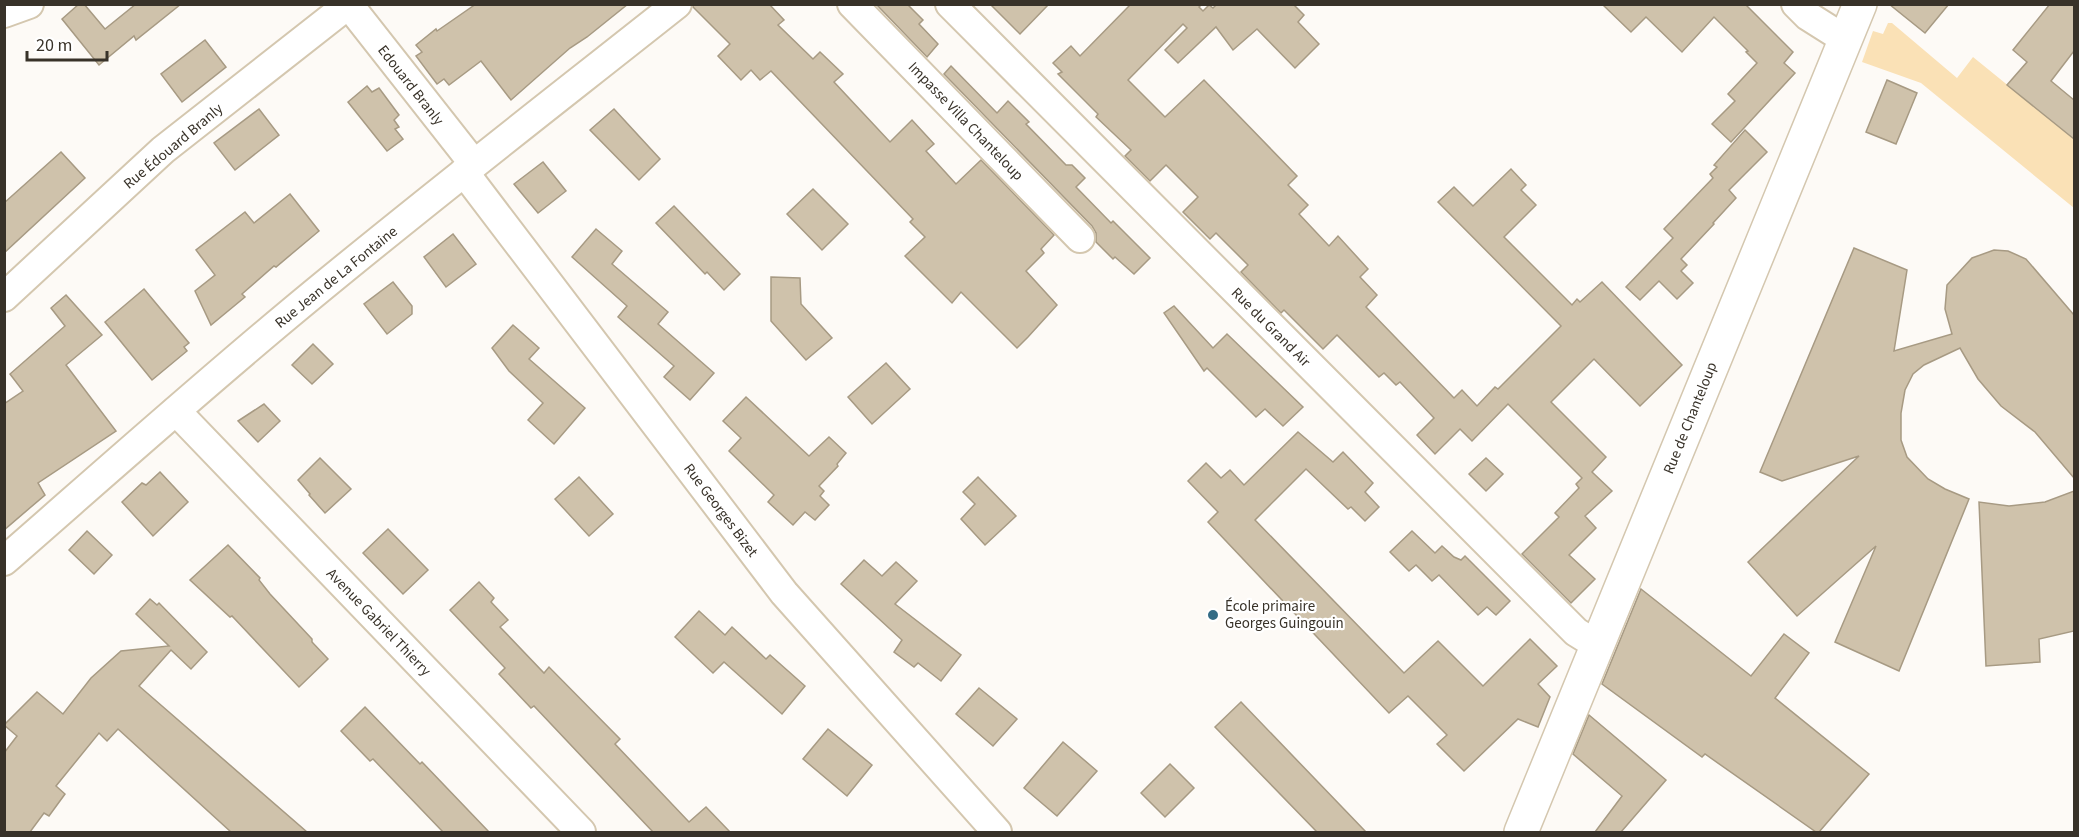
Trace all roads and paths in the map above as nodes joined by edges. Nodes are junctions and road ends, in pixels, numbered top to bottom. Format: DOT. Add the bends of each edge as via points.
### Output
graph roads {
  1 [pos="29,4"];
  2 [pos="349,4"];
  3 [pos="677,4"];
  4 [pos="852,4"];
  5 [pos="950,4"];
  6 [pos="1796,4"];
  7 [pos="1860,4"];
  8 [pos="4,13"];
  9 [pos="1846,40"];
  10 [pos="469,168"];
  11 [pos="1080,238"];
  12 [pos="4,297"];
  13 [pos="176,411"];
  14 [pos="4,561"];
  15 [pos="1597,645"];
  16 [pos="581,832"];
  17 [pos="997,832"];
  18 [pos="1521,832"];
  1 -- 8 [label="street"];
  2 -- 10 [label="street, Edouard Branly"];
  2 -- 12 [label="street, Rue Édouard Branly" via="163,150"];
  3 -- 10 [label="street, Rue Jean de La Fontaine"];
  4 -- 11 [label="street, Impasse Villa Chanteloup"];
  5 -- 15 [label="street, Rue du Grand Air" via="1576,632"];
  6 -- 9 [label="street"];
  7 -- 9 [label="street, Rue de Chanteloup"];
  9 -- 15 [label="street, Rue de Chanteloup"];
  10 -- 13 [label="street, Rue Jean de La Fontaine"];
  10 -- 17 [label="street, Rue Georges Bizet" via="784,593"];
  13 -- 14 [label="street, Rue Jean de La Fontaine"];
  13 -- 16 [label="street, Avenue Gabriel Thierry"];
  15 -- 18 [label="street, Rue de Chanteloup"];
}
